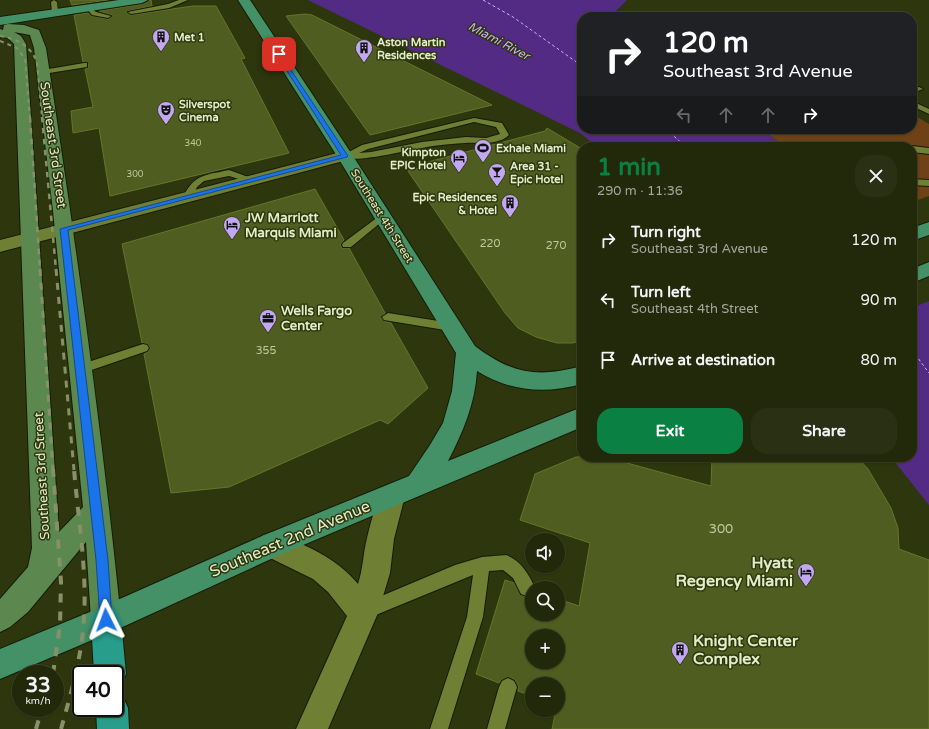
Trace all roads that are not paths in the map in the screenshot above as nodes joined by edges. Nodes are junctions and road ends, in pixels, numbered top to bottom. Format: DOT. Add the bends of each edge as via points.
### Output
graph roads {
  1 [pos="142,0"];
  2 [pos="185,0"];
  3 [pos="244,0"];
  4 [pos="104,8"];
  5 [pos="78,11"];
  6 [pos="131,12"];
  7 [pos="2,28"];
  8 [pos="84,65"];
  9 [pos="43,72"];
  10 [pos="917,106"];
  11 [pos="929,112"];
  12 [pos="917,149"];
  13 [pos="929,151"];
  14 [pos="345,156"];
  15 [pos="917,182"];
  16 [pos="929,183"];
  17 [pos="382,217"];
  18 [pos="929,228"];
  19 [pos="64,229"];
  20 [pos="917,233"];
  21 [pos="29,238"];
  22 [pos="347,245"];
  23 [pos="0,246"];
  24 [pos="929,269"];
  25 [pos="917,274"];
  26 [pos="388,317"];
  27 [pos="451,327"];
  28 [pos="143,348"];
  29 [pos="467,352"];
  30 [pos="80,369"];
  31 [pos="577,376"];
  32 [pos="577,419"];
  33 [pos="418,485"];
  34 [pos="392,496"];
  35 [pos="97,511"];
  36 [pos="272,545"];
  37 [pos="482,564"];
  38 [pos="41,572"];
  39 [pos="525,585"];
  40 [pos="363,613"];
  41 [pos="0,618"];
  42 [pos="106,620"];
  43 [pos="0,664"];
  44 [pos="109,665"];
  45 [pos="508,687"];
  46 [pos="112,717"];
  47 [pos="113,729"];
  48 [pos="312,729"];
  49 [pos="439,729"];
  50 [pos="496,729"];
  1 -- 4 [label="main road"];
  2 -- 6 [label="lane" via="169,6"];
  3 -- 14 [label="main road, Southeast 4th Street"];
  4 -- 5 [label="main road"];
  5 -- 7 [label="main road" via="63,17"];
  5 -- 7 [label="main road" via="55,7"];
  7 -- 9 [label="street, Southeast 3rd Street" via="28,30 37,35"];
  7 -- 21 [label="street, Southeast 3rd Street" via="18,39 20,44"];
  8 -- 9 [label="lane"];
  9 -- 19 [label="street, Southeast 3rd Street"];
  10 -- 11 [label="lane"];
  12 -- 13 [label="lane"];
  14 -- 14 [label="lane" via="371,155 466,140 488,141 505,135 499,125 474,120 365,147"];
  14 -- 17 [label="main road, Southeast 4th Street"];
  14 -- 19 [label="street"];
  15 -- 16 [label="lane"];
  17 -- 22 [label="lane"];
  17 -- 27 [label="main road, Southeast 4th Street"];
  18 -- 20 [label="main road"];
  19 -- 21 [label="street"];
  19 -- 30 [label="street, Southeast 3rd Street"];
  21 -- 23 [label="street"];
  21 -- 38 [label="street, Southeast 3rd Street" via="46,548"];
  24 -- 25 [label="main road"];
  26 -- 27 [label="lane"];
  27 -- 29 [label="main road, Southeast 4th Street"];
  28 -- 30 [label="lane"];
  29 -- 31 [label="main road" via="480,364 509,378 548,384"];
  29 -- 33 [label="main road" via="464,395 458,416 441,452"];
  30 -- 35 [label="street, Southeast 3rd Street"];
  32 -- 33 [label="main road, Southeast 2nd Avenue"];
  33 -- 34 [label="main road, Southeast 2nd Avenue"];
  34 -- 36 [label="main road, Southeast 2nd Avenue"];
  34 -- 40 [label="street" via="380,539 376,573"];
  35 -- 38 [label="street"];
  35 -- 42 [label="street, Southeast 3rd Street"];
  36 -- 40 [label="street" via="323,569 338,582"];
  36 -- 42 [label="main road, Southeast 2nd Avenue"];
  37 -- 39 [label="lane" via="506,562 518,573"];
  37 -- 40 [label="lane"];
  37 -- 49 [label="lane" via="475,617"];
  38 -- 41 [label="street" via="25,596"];
  40 -- 48 [label="street"];
  42 -- 43 [label="main road, Southeast 2nd Avenue"];
  42 -- 44 [label="highway"];
  45 -- 50 [label="lane"];
  46 -- 47 [label="highway"];
}
